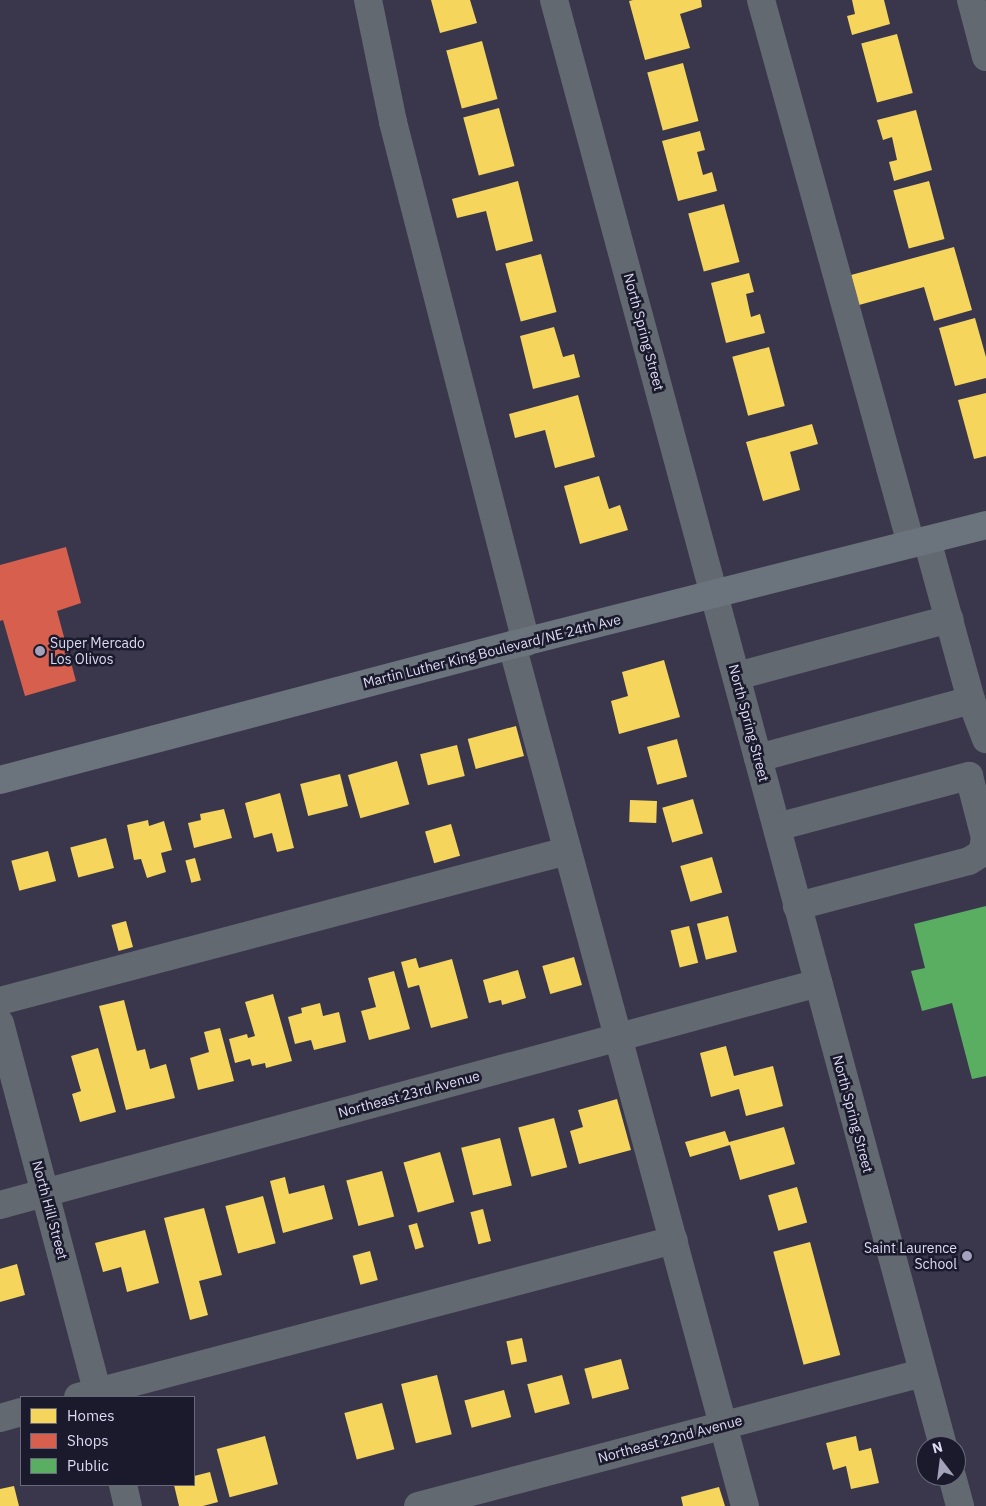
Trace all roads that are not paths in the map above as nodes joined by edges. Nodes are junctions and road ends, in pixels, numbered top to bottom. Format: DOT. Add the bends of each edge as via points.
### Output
graph roads {
  1 [pos="368,0"];
  2 [pos="554,0"];
  3 [pos="761,0"];
  4 [pos="971,0"];
  5 [pos="986,56"];
  6 [pos="986,525"];
  7 [pos="919,542"];
  8 [pos="715,594"];
  9 [pos="949,619"];
  10 [pos="519,644"];
  11 [pos="737,676"];
  12 [pos="972,700"];
  13 [pos="985,740"];
  14 [pos="758,758"];
  15 [pos="969,776"];
  16 [pos="0,780"];
  17 [pos="777,827"];
  18 [pos="567,851"];
  19 [pos="798,906"];
  20 [pos="818,983"];
  21 [pos="0,1001"];
  22 [pos="0,1023"];
  23 [pos="618,1038"];
  24 [pos="46,1192"];
  25 [pos="0,1205"];
  26 [pos="674,1240"];
  27 [pos="922,1373"];
  28 [pos="92,1396"];
  29 [pos="20,1412"];
  30 [pos="0,1418"];
  31 [pos="725,1425"];
  32 [pos="940,1436"];
  33 [pos="123,1486"];
  34 [pos="955,1486"];
  35 [pos="128,1506"];
  36 [pos="418,1506"];
  37 [pos="745,1506"];
  38 [pos="960,1506"];
  1 -- 10 [label="street" via="393,122"];
  2 -- 8 [label="street, North Spring Street"];
  3 -- 7 [label="street"];
  4 -- 5 [label="street"];
  6 -- 7 [label="main road, Martin Luther King Boulevard/NE 24th Ave"];
  7 -- 8 [label="main road, Martin Luther King Boulevard/NE 24th Ave"];
  7 -- 9 [label="street"];
  8 -- 10 [label="main road, Martin Luther King Boulevard/NE 24th Ave"];
  8 -- 11 [label="street, North Spring Street"];
  9 -- 11 [label="street"];
  9 -- 12 [label="street"];
  10 -- 16 [label="main road, Martin Luther King Boulevard/NE 24th Ave"];
  10 -- 18 [label="street"];
  11 -- 14 [label="street, North Spring Street"];
  12 -- 13 [label="street"];
  12 -- 14 [label="street"];
  13 -- 15 [label="street"];
  14 -- 17 [label="street, North Spring Street"];
  15 -- 17 [label="street"];
  15 -- 19 [label="street" via="985,838 982,852 969,861"];
  17 -- 19 [label="street, North Spring Street"];
  18 -- 21 [label="street"];
  18 -- 23 [label="street"];
  19 -- 20 [label="street, North Spring Street"];
  20 -- 23 [label="street, Northeast 23rd Avenue"];
  20 -- 27 [label="street, North Spring Street"];
  22 -- 24 [label="street, North Hill Street"];
  23 -- 24 [label="street, Northeast 23rd Avenue"];
  23 -- 26 [label="street"];
  24 -- 25 [label="street, Northeast 23rd Avenue"];
  24 -- 28 [label="street, North Hill Street"];
  26 -- 28 [label="street"];
  26 -- 31 [label="street"];
  27 -- 31 [label="street, Northeast 22nd Avenue"];
  27 -- 32 [label="street, North Spring Street"];
  29 -- 30 [label="street"];
  31 -- 36 [label="street, Northeast 22nd Avenue"];
  31 -- 37 [label="street"];
  33 -- 35 [label="street"];
  34 -- 38 [label="street"];
}
